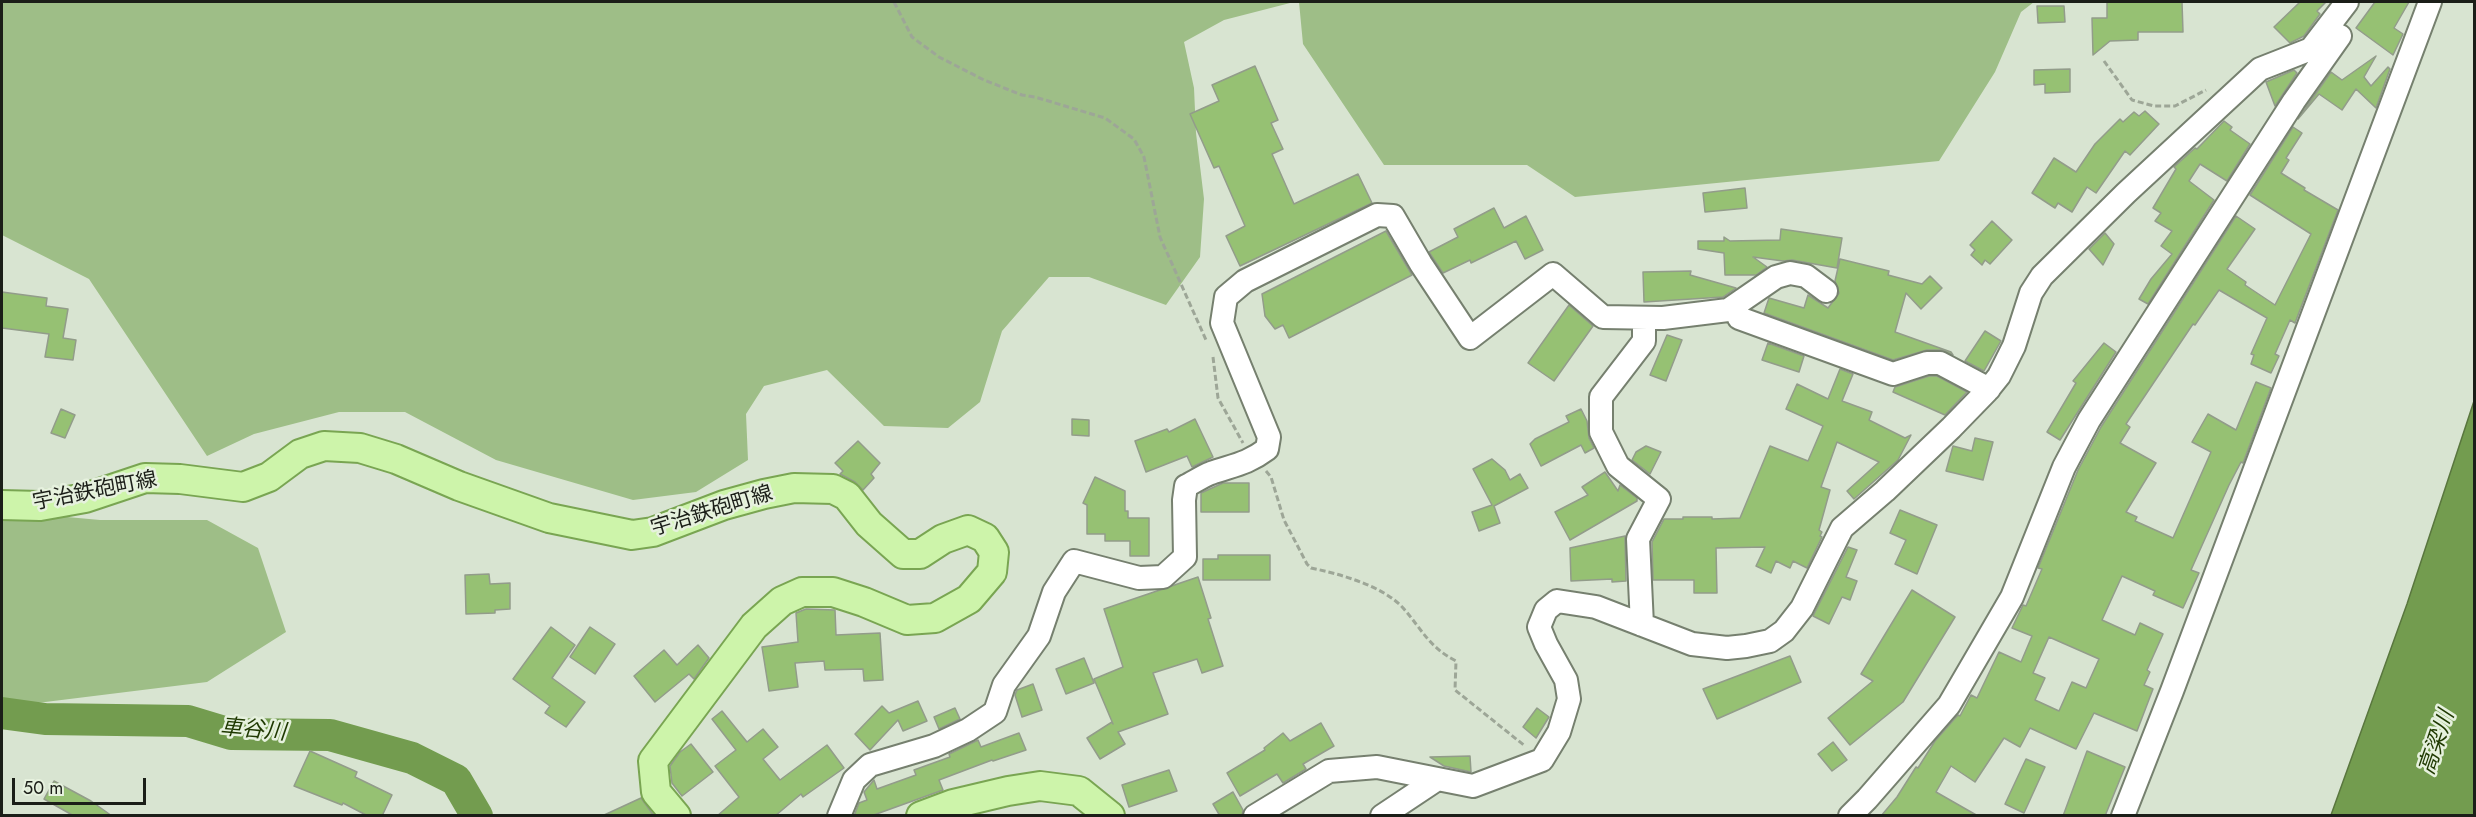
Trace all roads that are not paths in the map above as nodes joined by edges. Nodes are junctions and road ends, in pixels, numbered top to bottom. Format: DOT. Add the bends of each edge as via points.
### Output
graph roads {
  1 [pos="2348,2"];
  2 [pos="2360,2"];
  3 [pos="2430,2"];
  4 [pos="1826,291"];
  5 [pos="1739,318"];
  6 [pos="1644,319"];
  7 [pos="1989,389"];
  8 [pos="2,506"];
  9 [pos="1642,625"];
  10 [pos="1436,780"];
  11 [pos="676,816"];
  12 [pos="838,816"];
  13 [pos="921,816"];
  14 [pos="1110,816"];
  15 [pos="1255,816"];
  16 [pos="1382,816"];
  17 [pos="1850,816"];
  18 [pos="2123,816"];
  1 -- 7 [label="street" via="2311,49 2260,69 2042,276 2031,293 2014,346"];
  2 -- 17 [label="street" via="2089,420 2064,467 2012,597 1949,705"];
  3 -- 18 [label="street"];
  4 -- 6 [label="street" via="1806,276 1790,273 1776,277 1728,310"];
  5 -- 7 [label="street" via="1893,374 1940,363"];
  6 -- 9 [label="street" via="1644,341 1600,397 1601,432 1618,466 1659,499 1638,539"];
  6 -- 12 [label="street" via="1603,317 1552,274 1470,338 1393,216 1377,215 1245,281 1226,297 1222,323 1269,437 1267,449 1238,467 1210,473 1186,486 1185,557 1162,577 1139,578 1074,561 1054,592 1039,636 1004,685 995,712 934,746 870,765 854,780"];
  7 -- 9 [label="street" via="1842,528 1802,608 1770,642 1727,648 1692,644"];
  8 -- 11 [label="main road, 宇治鉄砲町線" via="40,506 85,498 145,478 180,478 243,487 269,477 300,454 324,446 360,448 549,518 632,535 664,529 724,505 794,488 817,487 848,496 869,524 903,554 920,554 943,539 968,530 985,538 994,552 992,572 969,599 935,618 907,620 833,592 802,592 782,601 754,626 653,761 656,792"];
  9 -- 10 [label="street" via="1596,607 1557,601 1546,610 1539,627 1566,680 1569,699 1559,732 1542,760 1473,786"];
  10 -- 15 [label="street" via="1377,767 1329,771"];
  10 -- 16 [label="street"];
  13 -- 14 [label="main road" via="975,799 1040,786 1078,791"];
}
